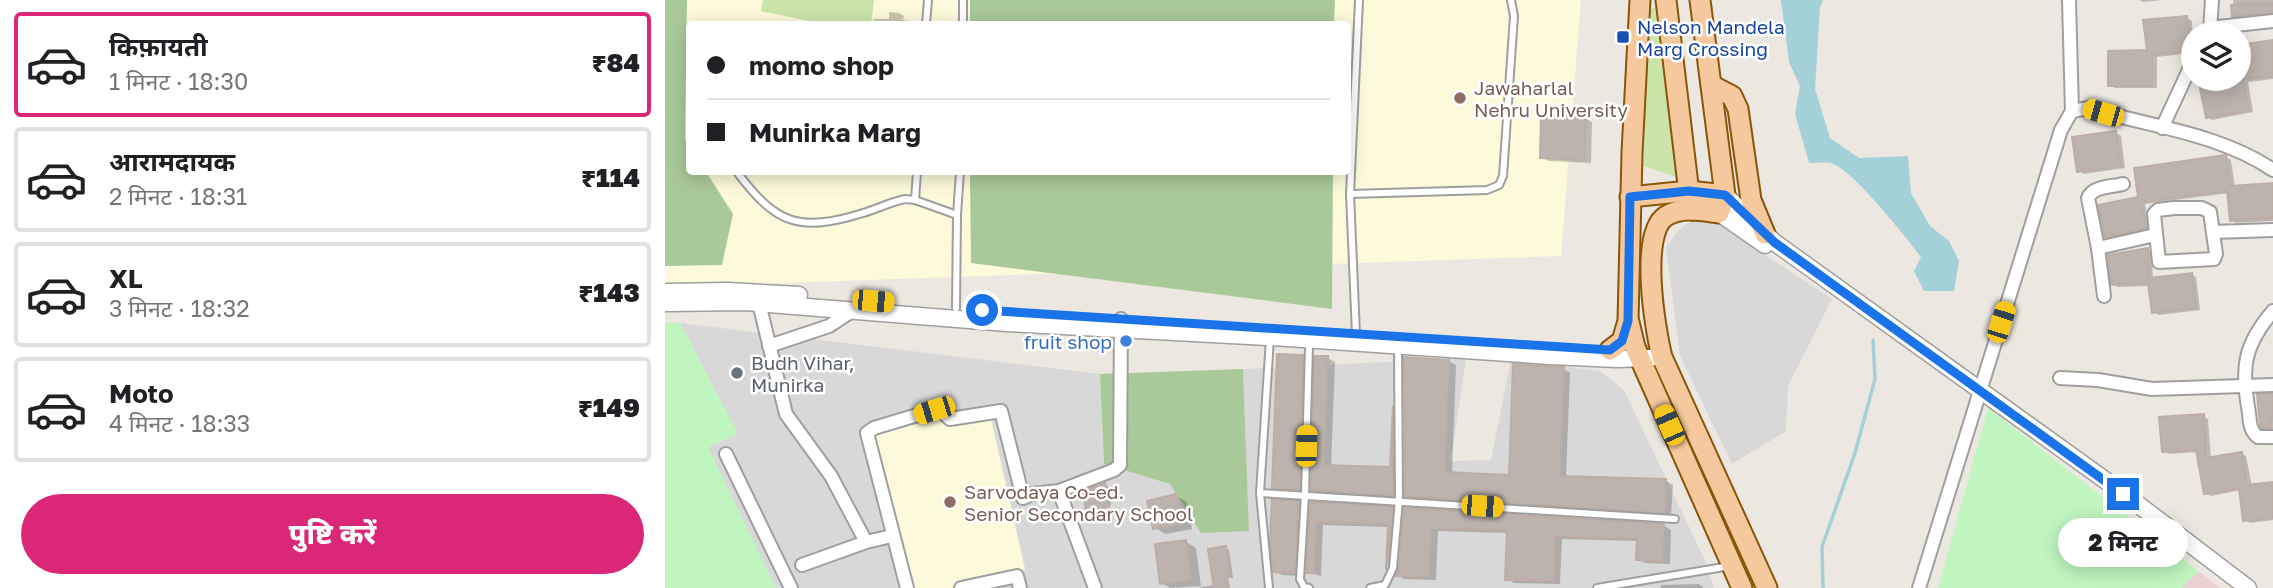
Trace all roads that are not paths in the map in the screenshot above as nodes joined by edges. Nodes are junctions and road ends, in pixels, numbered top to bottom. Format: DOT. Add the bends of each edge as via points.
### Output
graph roads {
  1 [pos="927,0"];
  2 [pos="963,0"];
  3 [pos="1359,0"];
  4 [pos="1511,0"];
  5 [pos="1640,0"];
  6 [pos="1666,0"];
  7 [pos="1700,0"];
  8 [pos="2070,0"];
  9 [pos="2212,0"];
  10 [pos="926,21"];
  11 [pos="963,21"];
  12 [pos="2210,21"];
  13 [pos="2273,21"];
  14 [pos="2251,25"];
  15 [pos="1711,85"];
  16 [pos="2181,87"];
  17 [pos="2072,111"];
  18 [pos="2162,128"];
  19 [pos="2273,170"];
  20 [pos="1351,172"];
  21 [pos="740,175"];
  22 [pos="917,175"];
  23 [pos="960,175"];
  24 [pos="1351,175"];
  25 [pos="2123,184"];
  26 [pos="1350,194"];
  27 [pos="1630,197"];
  28 [pos="915,200"];
  29 [pos="1690,200"];
  30 [pos="1723,208"];
  31 [pos="957,215"];
  32 [pos="1762,230"];
  33 [pos="2273,230"];
  34 [pos="2213,232"];
  35 [pos="2155,235"];
  36 [pos="2098,248"];
  37 [pos="665,292"];
  38 [pos="2104,296"];
  39 [pos="665,303"];
  40 [pos="759,303"];
  41 [pos="856,309"];
  42 [pos="2273,311"];
  43 [pos="956,313"];
  44 [pos="1628,321"];
  45 [pos="1121,324"];
  46 [pos="1269,333"];
  47 [pos="1356,334"];
  48 [pos="769,346"];
  49 [pos="1309,346"];
  50 [pos="1398,346"];
  51 [pos="1660,349"];
  52 [pos="1610,350"];
  53 [pos="1637,353"];
  54 [pos="2060,378"];
  55 [pos="2273,386"];
  56 [pos="2245,387"];
  57 [pos="1978,393"];
  58 [pos="2273,438"];
  59 [pos="726,454"];
  60 [pos="1059,491"];
  61 [pos="1260,493"];
  62 [pos="1305,495"];
  63 [pos="1399,500"];
  64 [pos="1675,519"];
  65 [pos="892,536"];
  66 [pos="866,542"];
  67 [pos="802,565"];
  68 [pos="1731,565"];
  69 [pos="791,588"];
  70 [pos="907,588"];
  71 [pos="961,588"];
  72 [pos="1020,588"];
  73 [pos="1095,588"];
  74 [pos="1269,588"];
  75 [pos="1309,588"];
  76 [pos="1370,588"];
  77 [pos="1597,588"];
  78 [pos="1742,588"];
  79 [pos="1767,588"];
  80 [pos="1919,588"];
  81 [pos="2237,588"];
  82 [pos="2248,588"];
  1 -- 10 [label="lane"];
  2 -- 11 [label="lane"];
  3 -- 20 [label="lane"];
  4 -- 26 [label="lane" via="1514,16 1499,185 1487,190"];
  5 -- 27 [label="main road"];
  6 -- 29 [label="main road"];
  7 -- 15 [label="main road"];
  8 -- 17 [label="street"];
  9 -- 12 [label="street"];
  13 -- 14 [label="street"];
  15 -- 30 [label="main road"];
  15 -- 32 [label="main road" via="1733,96 1738,109 1751,200"];
  16 -- 18 [label="street"];
  17 -- 18 [label="street" via="2088,108"];
  17 -- 57 [label="street" via="2061,130"];
  18 -- 19 [label="street" via="2226,146"];
  21 -- 28 [label="lane" via="775,214 809,223"];
  22 -- 28 [label="lane"];
  23 -- 31 [label="lane"];
  24 -- 26 [label="lane"];
  25 -- 36 [label="street" via="2090,192"];
  26 -- 47 [label="lane"];
  27 -- 29 [label="main road"];
  27 -- 44 [label="main road"];
  28 -- 31 [label="lane"];
  29 -- 30 [label="main road"];
  29 -- 51 [label="main road" via="1663,218 1653,241 1652,282"];
  30 -- 32 [label="street"];
  30 -- 57 [label="street" via="1860,315"];
  31 -- 43 [label="lane"];
  32 -- 57 [label="street"];
  33 -- 34 [label="street"];
  34 -- 35 [label="street" via="2206,209 2174,208 2154,214"];
  34 -- 35 [label="street" via="2214,259 2187,262 2159,262"];
  35 -- 36 [label="street"];
  36 -- 38 [label="street"];
  37 -- 43 [label="street" via="758,292 895,303"];
  39 -- 40 [label="street"];
  40 -- 41 [label="street"];
  40 -- 48 [label="street"];
  41 -- 43 [label="street"];
  41 -- 48 [label="street" via="829,326"];
  42 -- 56 [label="street" via="2249,345"];
  43 -- 45 [label="street" via="995,322"];
  44 -- 52 [label="main road" via="1622,341"];
  44 -- 53 [label="main road"];
  45 -- 46 [label="street"];
  45 -- 60 [label="street" via="1119,467"];
  46 -- 47 [label="street"];
  46 -- 50 [label="street"];
  46 -- 61 [label="lane"];
  47 -- 52 [label="street"];
  48 -- 66 [label="street" via="786,414 831,476"];
  49 -- 62 [label="lane"];
  50 -- 53 [label="street" via="1577,357"];
  50 -- 63 [label="lane"];
  51 -- 53 [label="street"];
  51 -- 79 [label="main road"];
  52 -- 53 [label="street"];
  53 -- 68 [label="main road"];
  54 -- 56 [label="street" via="2152,388"];
  55 -- 56 [label="street"];
  56 -- 58 [label="street" via="2252,432 2258,438"];
  57 -- 80 [label="street"];
  57 -- 81 [label="street"];
  57 -- 82 [label="street"];
  59 -- 69 [label="street"];
  60 -- 65 [label="street" via="1023,498 1001,411 950,419 934,410 867,433"];
  60 -- 73 [label="street"];
  61 -- 62 [label="lane"];
  61 -- 74 [label="lane"];
  62 -- 63 [label="lane"];
  62 -- 75 [label="lane" via="1300,579"];
  63 -- 64 [label="lane"];
  63 -- 76 [label="lane" via="1393,568 1385,585"];
  65 -- 66 [label="street"];
  65 -- 70 [label="street"];
  66 -- 67 [label="street"];
  68 -- 77 [label="lane"];
  68 -- 78 [label="main road"];
  71 -- 72 [label="street" via="1017,576"];
}
